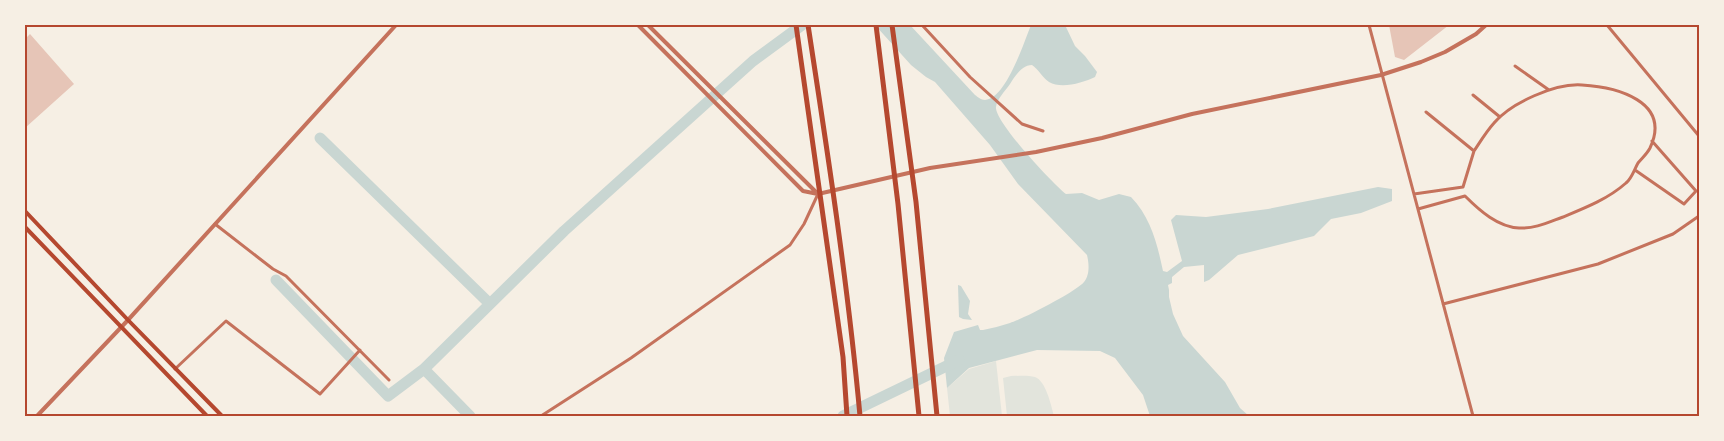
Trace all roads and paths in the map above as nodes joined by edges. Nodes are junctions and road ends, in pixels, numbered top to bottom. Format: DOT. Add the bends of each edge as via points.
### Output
graph roads {
  1 [pos="396,25"];
  2 [pos="638,25"];
  3 [pos="648,25"];
  4 [pos="796,25"];
  5 [pos="808,25"];
  6 [pos="876,25"];
  7 [pos="892,25"];
  8 [pos="922,25"];
  9 [pos="1369,25"];
  10 [pos="1486,25"];
  11 [pos="1607,25"];
  12 [pos="1515,66"];
  13 [pos="1381,74"];
  14 [pos="1549,91"];
  15 [pos="1473,95"];
  16 [pos="1426,112"];
  17 [pos="1500,117"];
  18 [pos="1043,131"];
  19 [pos="1699,136"];
  20 [pos="1652,140"];
  21 [pos="1474,151"];
  22 [pos="1635,170"];
  23 [pos="818,194"];
  24 [pos="1414,194"];
  25 [pos="1418,209"];
  26 [pos="25,211"];
  27 [pos="1699,216"];
  28 [pos="214,224"];
  29 [pos="25,229"];
  30 [pos="1443,304"];
  31 [pos="128,320"];
  32 [pos="120,327"];
  33 [pos="360,351"];
  34 [pos="175,369"];
  35 [pos="389,380"];
  36 [pos="37,416"];
  37 [pos="207,416"];
  38 [pos="222,416"];
  39 [pos="541,416"];
  40 [pos="847,416"];
  41 [pos="860,416"];
  42 [pos="919,416"];
  43 [pos="936,416"];
  44 [pos="1473,416"];
  1 -- 28 [label="street"];
  2 -- 23 [label="street" via="803,191"];
  3 -- 23 [label="street"];
  4 -- 40 [label="highway" via="843,357"];
  5 -- 41 [label="highway" via="853,338"];
  6 -- 42 [label="highway"];
  7 -- 43 [label="highway" via="916,202"];
  8 -- 18 [label="street" via="992,98 1022,124"];
  9 -- 13 [label="street"];
  10 -- 13 [label="street" via="1445,52"];
  11 -- 19 [label="street"];
  12 -- 14 [label="street"];
  13 -- 23 [label="street" via="1192,114 1102,138 930,168"];
  13 -- 24 [label="street"];
  14 -- 17 [label="street" via="1518,102"];
  14 -- 20 [label="street" via="1572,84 1598,86 1641,101 1651,113 1655,129"];
  15 -- 17 [label="street"];
  16 -- 21 [label="street"];
  17 -- 21 [label="street"];
  20 -- 22 [label="street"];
  20 -- 22 [label="street" via="1696,191 1684,204"];
  21 -- 24 [label="street" via="1463,187"];
  22 -- 25 [label="street" via="1628,181 1606,198 1541,226 1520,228 1498,224 1465,196"];
  23 -- 39 [label="street" via="790,245 631,358"];
  24 -- 25 [label="street"];
  25 -- 30 [label="street"];
  26 -- 31 [label="main road"];
  27 -- 30 [label="street" via="1673,234 1598,264"];
  28 -- 31 [label="street"];
  28 -- 33 [label="street" via="286,276"];
  29 -- 32 [label="main road"];
  30 -- 44 [label="street"];
  31 -- 32 [label="street"];
  31 -- 34 [label="main road"];
  32 -- 36 [label="street"];
  32 -- 37 [label="main road"];
  33 -- 34 [label="street" via="320,394 226,321"];
  33 -- 35 [label="street"];
  34 -- 38 [label="main road"];
}
